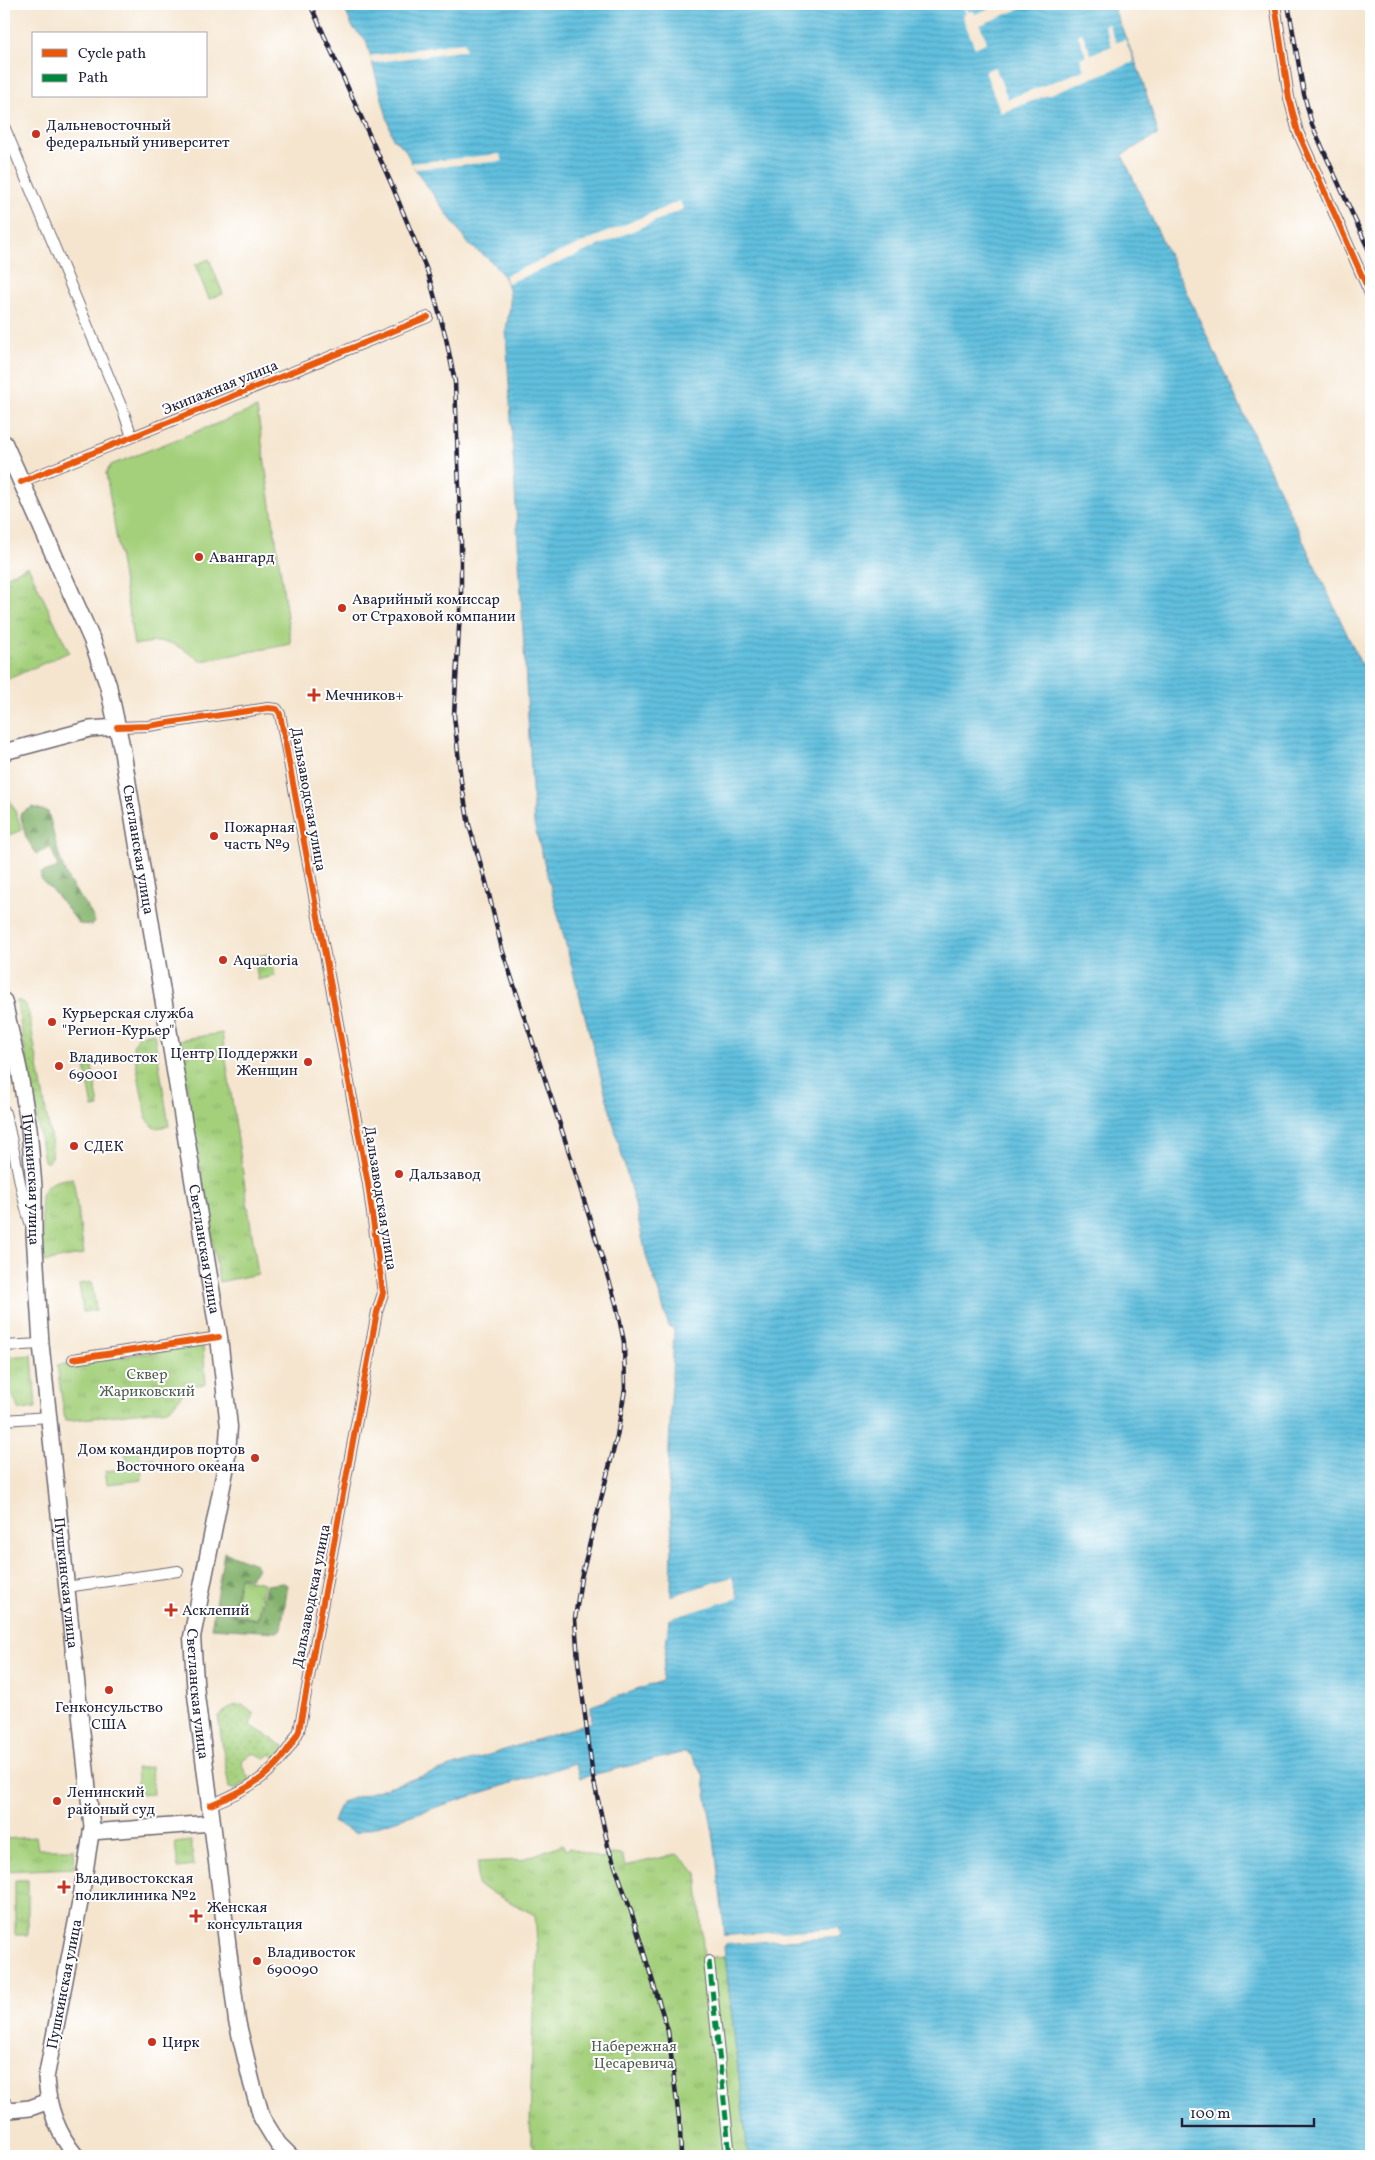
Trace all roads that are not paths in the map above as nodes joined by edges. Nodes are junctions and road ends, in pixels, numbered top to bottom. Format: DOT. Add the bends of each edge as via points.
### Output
graph roads {
  1 [pos="1275,4"];
  2 [pos="4,126"];
  3 [pos="1371,296"];
  4 [pos="428,317"];
  5 [pos="132,437"];
  6 [pos="4,443"];
  7 [pos="21,482"];
  8 [pos="117,727"];
  9 [pos="4,752"];
  10 [pos="4,1001"];
  11 [pos="4,1110"];
  12 [pos="34,1233"];
  13 [pos="218,1337"];
  14 [pos="41,1344"];
  15 [pos="4,1346"];
  16 [pos="73,1359"];
  17 [pos="49,1417"];
  18 [pos="4,1420"];
  19 [pos="178,1571"];
  20 [pos="66,1587"];
  21 [pos="210,1805"];
  22 [pos="212,1823"];
  23 [pos="91,1832"];
  24 [pos="708,1961"];
  25 [pos="48,2101"];
  26 [pos="4,2105"];
  27 [pos="76,2156"];
  28 [pos="290,2156"];
  29 [pos="730,2156"];
  1 -- 3 [label="street" via="1289,98 1298,132"];
  2 -- 5 [label="street"];
  4 -- 5 [label="street, Экипажная улица"];
  5 -- 7 [label="street, Экипажная улица"];
  6 -- 7 [label="main road, Светланская улица"];
  7 -- 8 [label="main road, Светланская улица" via="92,640 108,685"];
  8 -- 9 [label="main road" via="90,729"];
  8 -- 13 [label="main road, Светланская улица"];
  8 -- 21 [label="street, Дальзаводская улица" via="278,709 368,1184 383,1293 299,1731 287,1753 261,1778"];
  10 -- 12 [label="main road, Пушкинская улица" via="29,1128"];
  11 -- 12 [label="street" via="24,1207"];
  12 -- 14 [label="main road, Пушкинская улица"];
  13 -- 16 [label="street"];
  13 -- 21 [label="main road, Светланская улица" via="229,1427 226,1466 192,1637"];
  14 -- 15 [label="street"];
  14 -- 17 [label="main road, Пушкинская улица"];
  17 -- 18 [label="street"];
  17 -- 20 [label="main road, Пушкинская улица"];
  19 -- 20 [label="street"];
  20 -- 23 [label="main road, Пушкинская улица"];
  21 -- 22 [label="main road, Светланская улица"];
  22 -- 23 [label="main road"];
  22 -- 28 [label="main road, Светланская улица" via="234,2001 252,2084 262,2118 278,2144"];
  23 -- 25 [label="main road, Пушкинская улица" via="46,2078"];
  24 -- 29 [label="street"];
  25 -- 26 [label="main road" via="30,2108 10,2110"];
  25 -- 27 [label="main road, Пушкинская улица" via="64,2138"];
}
